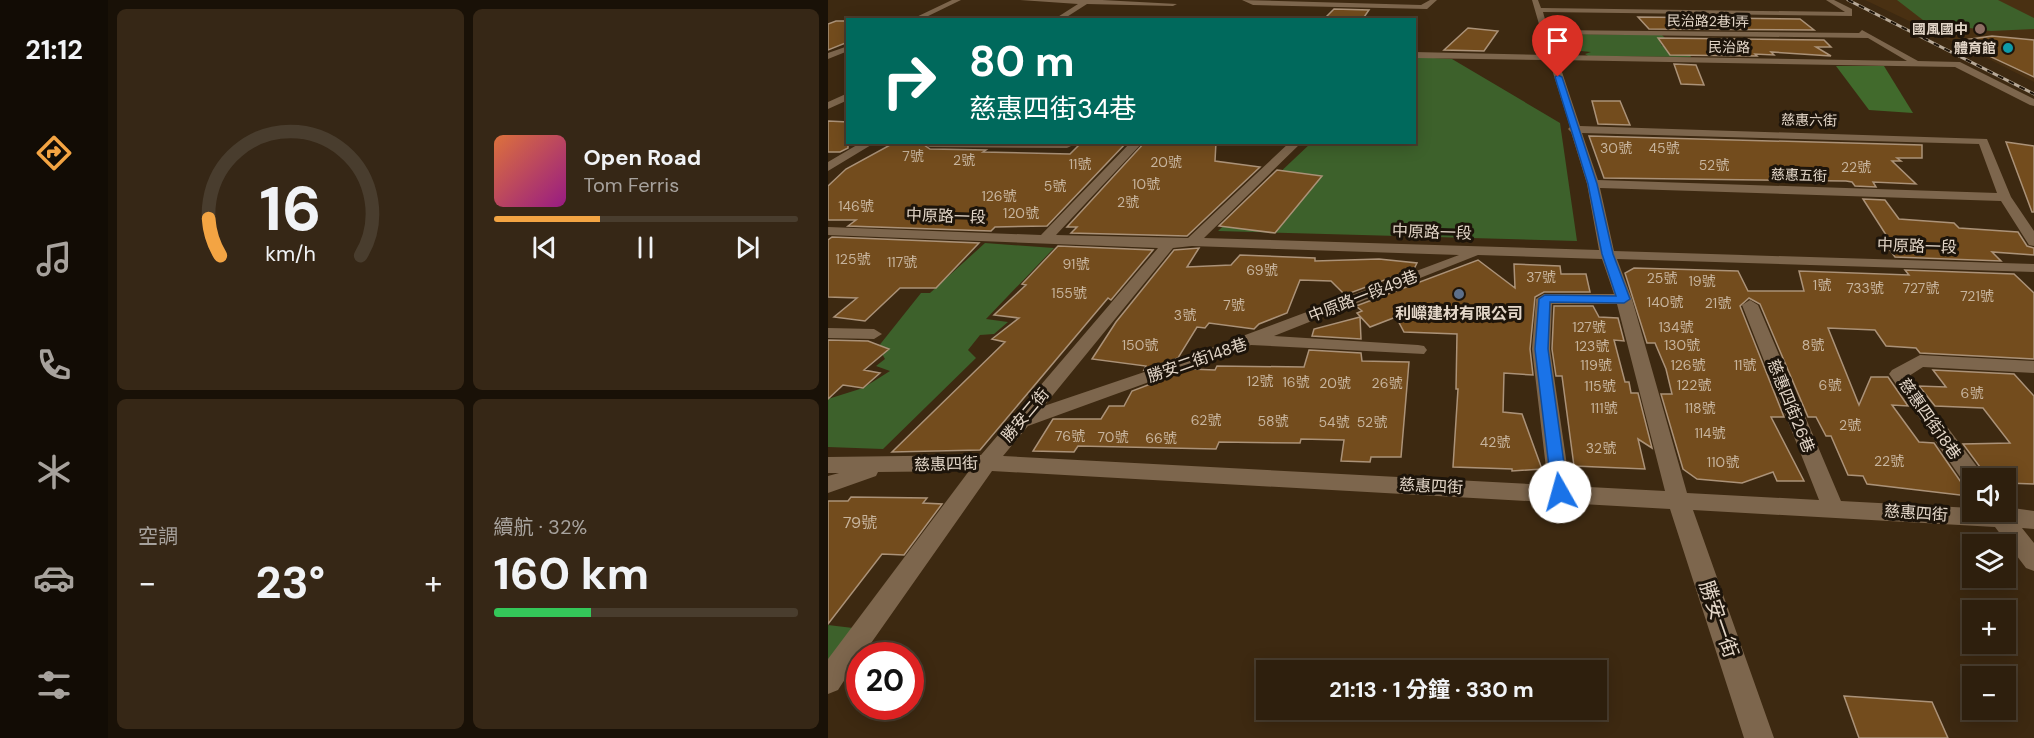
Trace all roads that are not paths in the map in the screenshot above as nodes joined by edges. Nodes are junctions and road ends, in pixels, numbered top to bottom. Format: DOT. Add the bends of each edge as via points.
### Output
graph roads {
  1 [pos="958,0"];
  2 [pos="1023,0"];
  3 [pos="1434,0"];
  4 [pos="1829,0"];
  5 [pos="1247,1"];
  6 [pos="1085,2"];
  7 [pos="1173,4"];
  8 [pos="1537,5"];
  9 [pos="1825,15"];
  10 [pos="918,18"];
  11 [pos="1059,18"];
  12 [pos="1846,22"];
  13 [pos="1854,27"];
  14 [pos="1546,32"];
  15 [pos="1871,36"];
  16 [pos="828,45"];
  17 [pos="846,47"];
  18 [pos="846,48"];
  19 [pos="1416,55"];
  20 [pos="828,56"];
  21 [pos="1553,58"];
  22 [pos="1916,63"];
  23 [pos="846,97"];
  24 [pos="2034,103"];
  25 [pos="828,106"];
  26 [pos="1573,129"];
  27 [pos="868,144"];
  28 [pos="1020,144"];
  29 [pos="1136,144"];
  30 [pos="1295,144"];
  31 [pos="1067,145"];
  32 [pos="828,167"];
  33 [pos="1593,184"];
  34 [pos="2005,197"];
  35 [pos="828,231"];
  36 [pos="1047,237"];
  37 [pos="1192,242"];
  38 [pos="2034,242"];
  39 [pos="1169,244"];
  40 [pos="1478,252"];
  41 [pos="1607,254"];
  42 [pos="2034,268"];
  43 [pos="1624,299"];
  44 [pos="1750,305"];
  45 [pos="828,333"];
  46 [pos="874,334"];
  47 [pos="1247,339"];
  48 [pos="1418,350"];
  49 [pos="2034,367"];
  50 [pos="1020,422"];
  51 [pos="986,463"];
  52 [pos="828,465"];
  53 [pos="880,466"];
  54 [pos="1966,468"];
  55 [pos="828,485"];
  56 [pos="1560,492"];
  57 [pos="1678,500"];
  58 [pos="1833,507"];
  59 [pos="1962,513"];
  60 [pos="2016,517"];
  61 [pos="2034,520"];
  62 [pos="2004,522"];
  63 [pos="2034,561"];
  64 [pos="828,681"];
  65 [pos="1759,738"];
  1 -- 10 [label="street"];
  2 -- 6 [label="street"];
  3 -- 5 [label="street" via="1427,7"];
  4 -- 9 [label="street" via="1849,14"];
  6 -- 7 [label="street"];
  6 -- 11 [label="street"];
  8 -- 9 [label="street"];
  8 -- 14 [label="street, 勝安一街"];
  9 -- 12 [label="street"];
  13 -- 15 [label="street"];
  14 -- 15 [label="street, 民治路2巷1弄"];
  14 -- 21 [label="street, 勝安一街"];
  15 -- 22 [label="street"];
  16 -- 17 [label="street"];
  18 -- 20 [label="street"];
  19 -- 21 [label="street, 民治路"];
  21 -- 22 [label="street, 民治路"];
  21 -- 26 [label="street, 勝安一街"];
  22 -- 24 [label="street, 民治路" via="1957,64"];
  23 -- 25 [label="street"];
  26 -- 33 [label="street, 勝安一街"];
  26 -- 34 [label="street, 慈惠六街" via="1983,141"];
  27 -- 32 [label="street"];
  28 -- 31 [label="street"];
  29 -- 36 [label="street"];
  30 -- 37 [label="street"];
  33 -- 34 [label="street, 慈惠五街"];
  33 -- 41 [label="street, 勝安一街"];
  34 -- 38 [label="street"];
  35 -- 36 [label="street, 中原路一段"];
  36 -- 39 [label="street, 中原路一段"];
  37 -- 39 [label="street, 中原路一段"];
  37 -- 40 [label="street, 中原路一段"];
  39 -- 50 [label="street, 勝安二街"];
  40 -- 41 [label="street, 中原路一段"];
  40 -- 47 [label="street, 中原路一段49巷"];
  41 -- 42 [label="street, 中原路一段"];
  41 -- 43 [label="street, 勝安一街"];
  43 -- 56 [label="street" via="1545,299 1541,349"];
  43 -- 57 [label="street, 勝安一街"];
  44 -- 58 [label="street, 慈惠四街26巷"];
  45 -- 46 [label="street"];
  47 -- 48 [label="street, 勝安二街148巷"];
  47 -- 50 [label="street, 勝安二街148巷"];
  49 -- 54 [label="street, 慈惠四街18巷" via="1920,361 1898,374"];
  50 -- 51 [label="street, 勝安二街"];
  51 -- 53 [label="street, 慈惠四街"];
  51 -- 56 [label="street, 慈惠四街"];
  51 -- 64 [label="street, 勝安二街"];
  52 -- 53 [label="street, 慈惠四街"];
  53 -- 55 [label="street"];
  56 -- 57 [label="street, 慈惠四街"];
  57 -- 58 [label="street, 慈惠四街"];
  57 -- 65 [label="street, 勝安一街"];
  58 -- 59 [label="street, 慈惠四街"];
  60 -- 61 [label="street, 慈惠四街"];
  62 -- 63 [label="street"];
}
